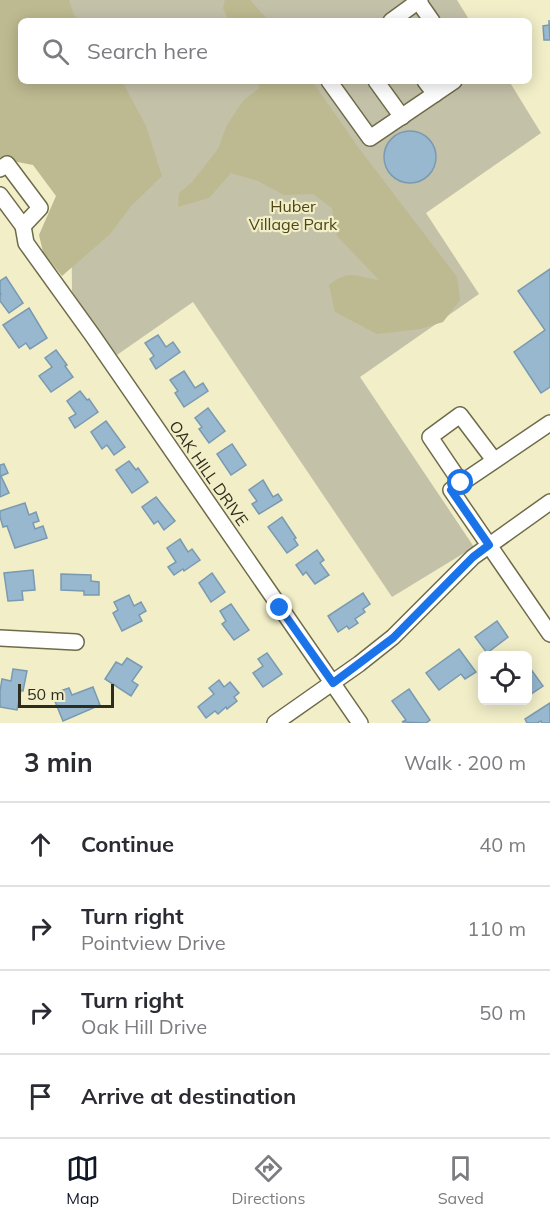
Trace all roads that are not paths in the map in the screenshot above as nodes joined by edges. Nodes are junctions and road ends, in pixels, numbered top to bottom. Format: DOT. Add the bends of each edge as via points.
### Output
graph roads {
  1 [pos="419,0"];
  2 [pos="395,18"];
  3 [pos="430,18"];
  4 [pos="330,84"];
  5 [pos="378,84"];
  6 [pos="427,84"];
  7 [pos="450,84"];
  8 [pos="435,94"];
  9 [pos="402,117"];
  10 [pos="0,169"];
  11 [pos="0,195"];
  12 [pos="23,226"];
  13 [pos="550,423"];
  14 [pos="494,460"];
  15 [pos="461,483"];
  16 [pos="550,502"];
  17 [pos="489,545"];
  18 [pos="550,633"];
  19 [pos="0,638"];
  20 [pos="76,642"];
  21 [pos="333,683"];
  22 [pos="275,723"];
  23 [pos="360,723"];
  1 -- 2 [label="street"];
  1 -- 3 [label="street"];
  4 -- 9 [label="street" via="370,138"];
  5 -- 9 [label="street"];
  6 -- 8 [label="street"];
  7 -- 8 [label="street"];
  8 -- 9 [label="street"];
  10 -- 12 [label="street" via="7,164 40,208"];
  11 -- 12 [label="street"];
  12 -- 21 [label="street, OAK HILL DRIVE" via="26,243"];
  13 -- 14 [label="street"];
  14 -- 15 [label="street"];
  14 -- 15 [label="street" via="460,415 430,438"];
  15 -- 17 [label="street" via="451,490"];
  16 -- 17 [label="street"];
  17 -- 18 [label="street"];
  17 -- 21 [label="street" via="393,638"];
  19 -- 20 [label="street"];
  21 -- 22 [label="street"];
  21 -- 23 [label="street, OAK HILL DRIVE"];
}
